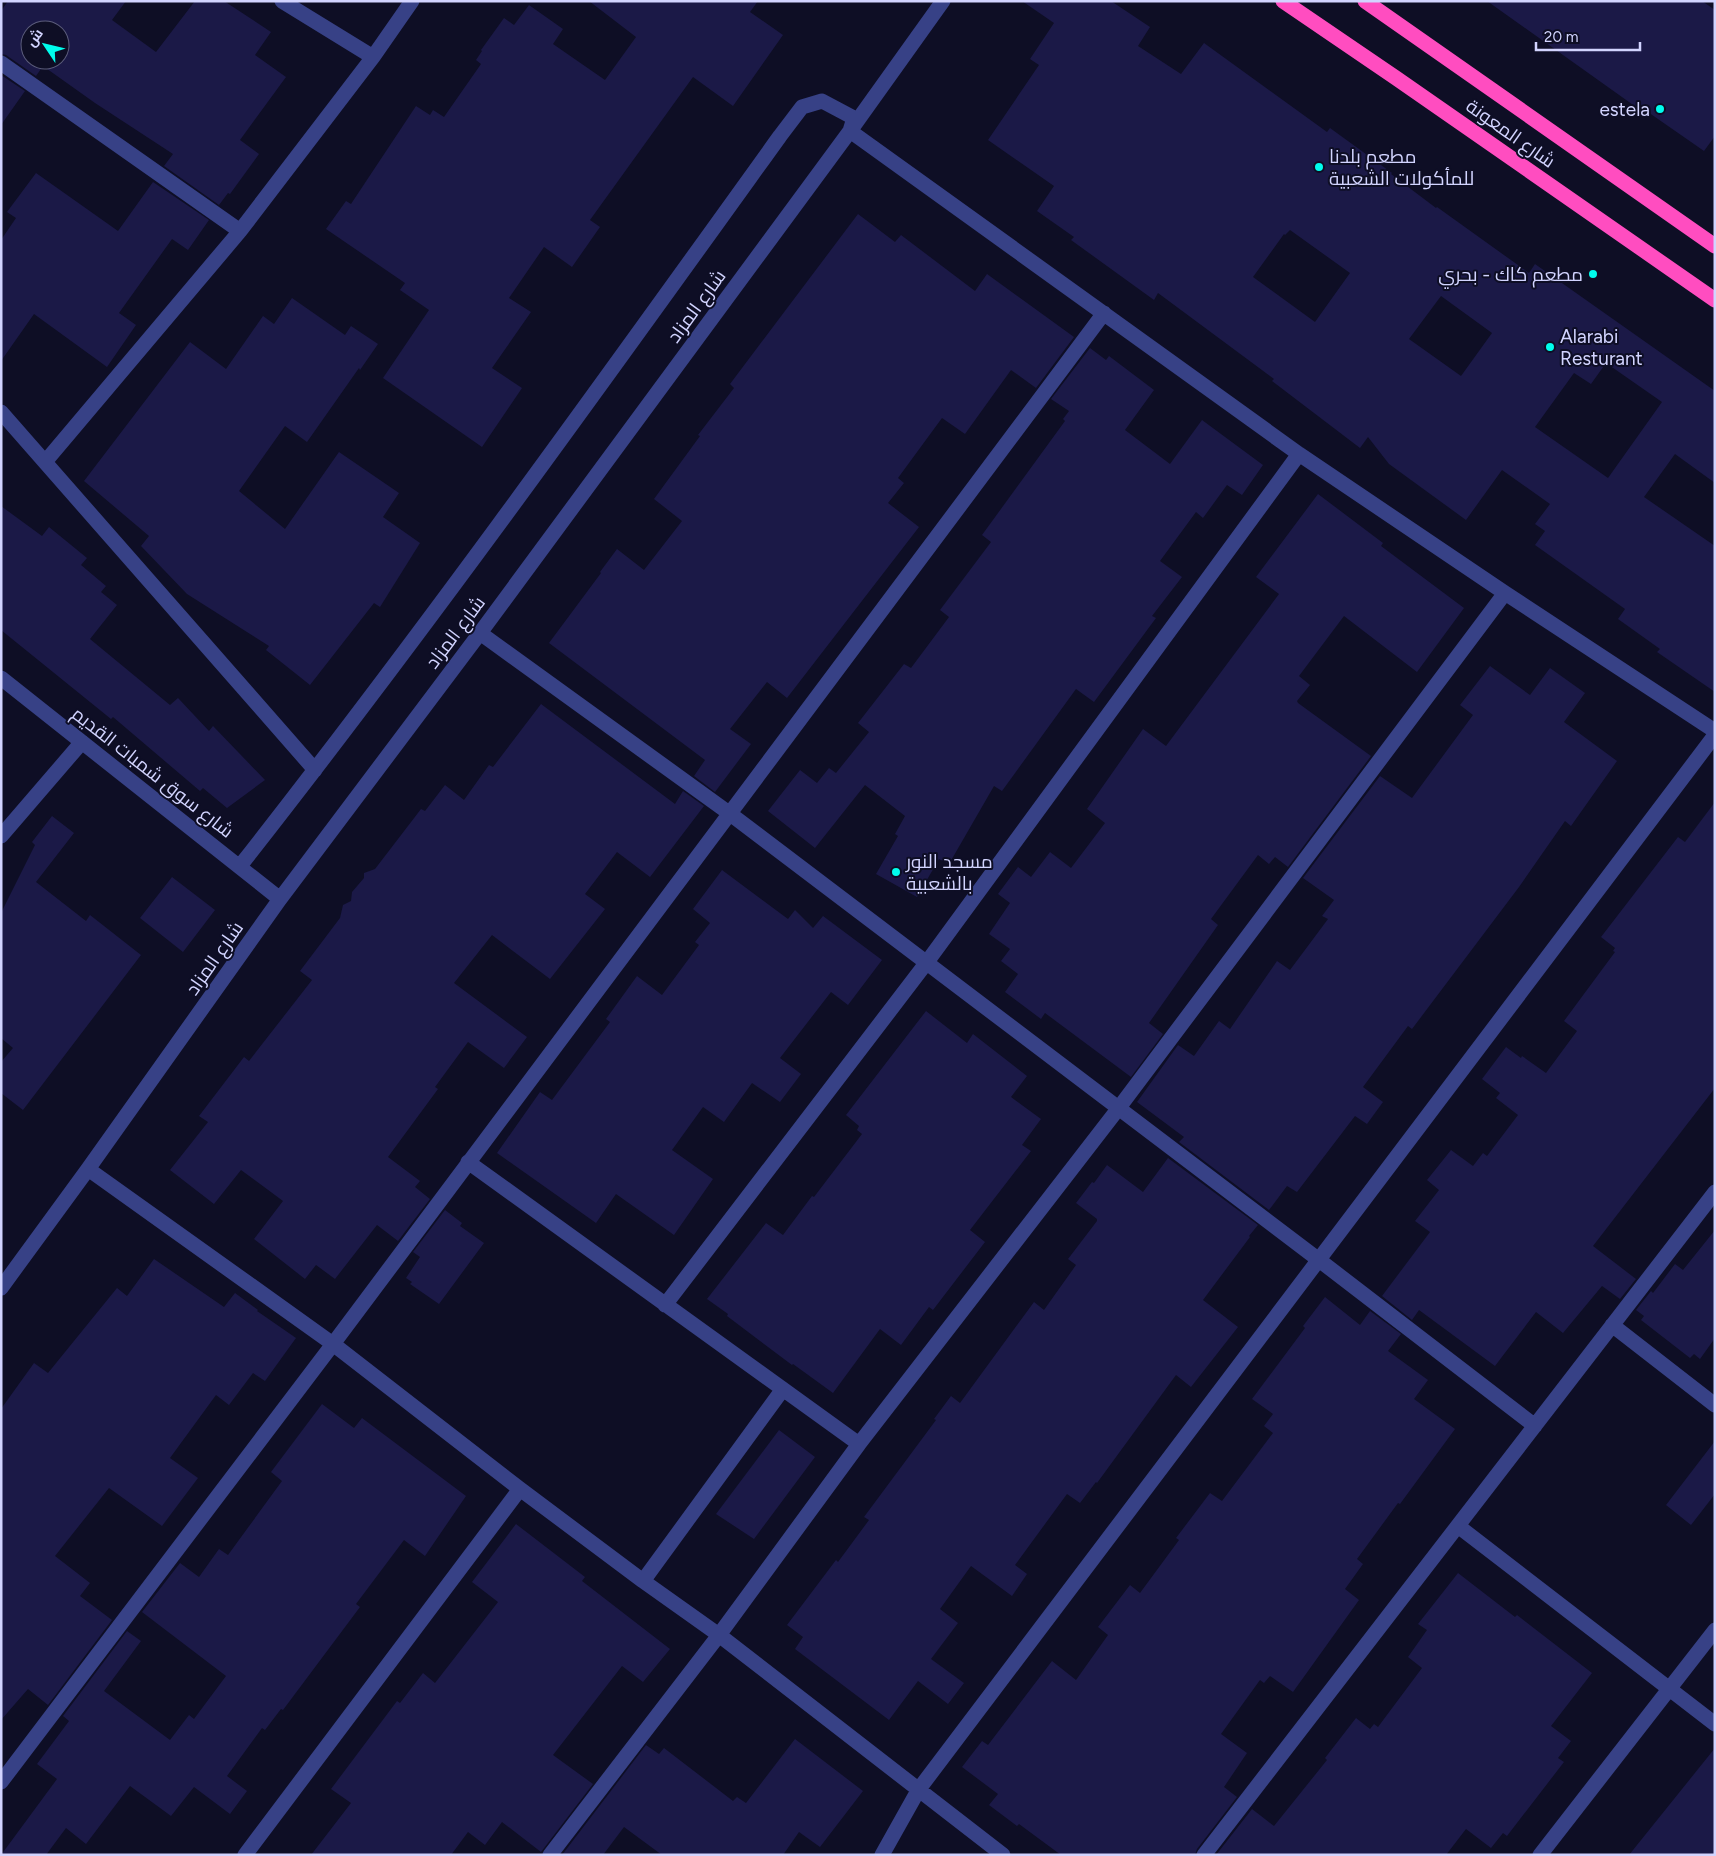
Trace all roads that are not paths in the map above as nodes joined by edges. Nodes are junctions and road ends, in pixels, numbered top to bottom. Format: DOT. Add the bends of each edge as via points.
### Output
graph roads {
  1 [pos="282,1"];
  2 [pos="412,1"];
  3 [pos="943,1"];
  4 [pos="1283,1"];
  5 [pos="1365,1"];
  6 [pos="372,57"];
  7 [pos="1,63"];
  8 [pos="852,124"];
  9 [pos="240,231"];
  10 [pos="1715,246"];
  11 [pos="1715,300"];
  12 [pos="1104,313"];
  13 [pos="1,412"];
  14 [pos="1299,454"];
  15 [pos="45,462"];
  16 [pos="1505,594"];
  17 [pos="480,633"];
  18 [pos="1,678"];
  19 [pos="1715,733"];
  20 [pos="82,742"];
  21 [pos="315,770"];
  22 [pos="729,813"];
  23 [pos="1,836"];
  24 [pos="240,866"];
  25 [pos="280,899"];
  26 [pos="927,962"];
  27 [pos="1118,1109"];
  28 [pos="468,1162"];
  29 [pos="88,1169"];
  30 [pos="1715,1192"];
  31 [pos="1320,1260"];
  32 [pos="1,1288"];
  33 [pos="665,1305"];
  34 [pos="1612,1326"];
  35 [pos="333,1344"];
  36 [pos="783,1389"];
  37 [pos="1715,1405"];
  38 [pos="1535,1426"];
  39 [pos="860,1444"];
  40 [pos="520,1489"];
  41 [pos="1458,1526"];
  42 [pos="643,1581"];
  43 [pos="1715,1630"];
  44 [pos="720,1635"];
  45 [pos="1669,1688"];
  46 [pos="1715,1724"];
  47 [pos="1,1782"];
  48 [pos="919,1789"];
  49 [pos="245,1855"];
  50 [pos="550,1855"];
  51 [pos="882,1855"];
  52 [pos="1003,1855"];
  53 [pos="1204,1855"];
  54 [pos="1540,1855"];
  1 -- 6 [label="street"];
  2 -- 6 [label="street"];
  3 -- 8 [label="street, شارع المزاد"];
  4 -- 11 [label="highway, شارع المعونة"];
  5 -- 10 [label="highway, شارع المعونة"];
  6 -- 9 [label="street"];
  7 -- 9 [label="street"];
  8 -- 12 [label="street"];
  8 -- 17 [label="street, شارع المزاد"];
  8 -- 21 [label="street" via="822,101 802,107"];
  9 -- 15 [label="street"];
  12 -- 14 [label="street"];
  12 -- 22 [label="street"];
  13 -- 15 [label="street"];
  14 -- 16 [label="street"];
  14 -- 26 [label="street"];
  15 -- 21 [label="street"];
  16 -- 19 [label="street"];
  16 -- 27 [label="street"];
  17 -- 22 [label="street"];
  17 -- 25 [label="street, شارع المزاد"];
  18 -- 20 [label="street, شارع سوق شمبات القديم"];
  19 -- 31 [label="street"];
  20 -- 23 [label="street"];
  20 -- 24 [label="street, شارع سوق شمبات القديم"];
  21 -- 24 [label="street"];
  22 -- 26 [label="street"];
  22 -- 28 [label="street"];
  24 -- 25 [label="street, شارع سوق شمبات القديم"];
  25 -- 29 [label="street, شارع المزاد"];
  26 -- 27 [label="street"];
  26 -- 33 [label="street"];
  27 -- 31 [label="street"];
  27 -- 39 [label="street"];
  28 -- 33 [label="street"];
  28 -- 35 [label="street"];
  29 -- 32 [label="street, شارع المزاد"];
  29 -- 35 [label="street"];
  30 -- 34 [label="street"];
  31 -- 38 [label="street"];
  31 -- 48 [label="street"];
  33 -- 36 [label="street"];
  34 -- 37 [label="street"];
  34 -- 38 [label="street"];
  35 -- 40 [label="street"];
  35 -- 47 [label="street"];
  36 -- 39 [label="street"];
  36 -- 42 [label="street"];
  38 -- 41 [label="street"];
  39 -- 44 [label="street"];
  40 -- 42 [label="street"];
  40 -- 49 [label="street"];
  41 -- 45 [label="street"];
  41 -- 53 [label="street"];
  42 -- 44 [label="street"];
  43 -- 45 [label="street"];
  44 -- 48 [label="street"];
  44 -- 50 [label="street"];
  45 -- 46 [label="street"];
  45 -- 54 [label="street"];
  48 -- 51 [label="street"];
  48 -- 52 [label="street"];
}
